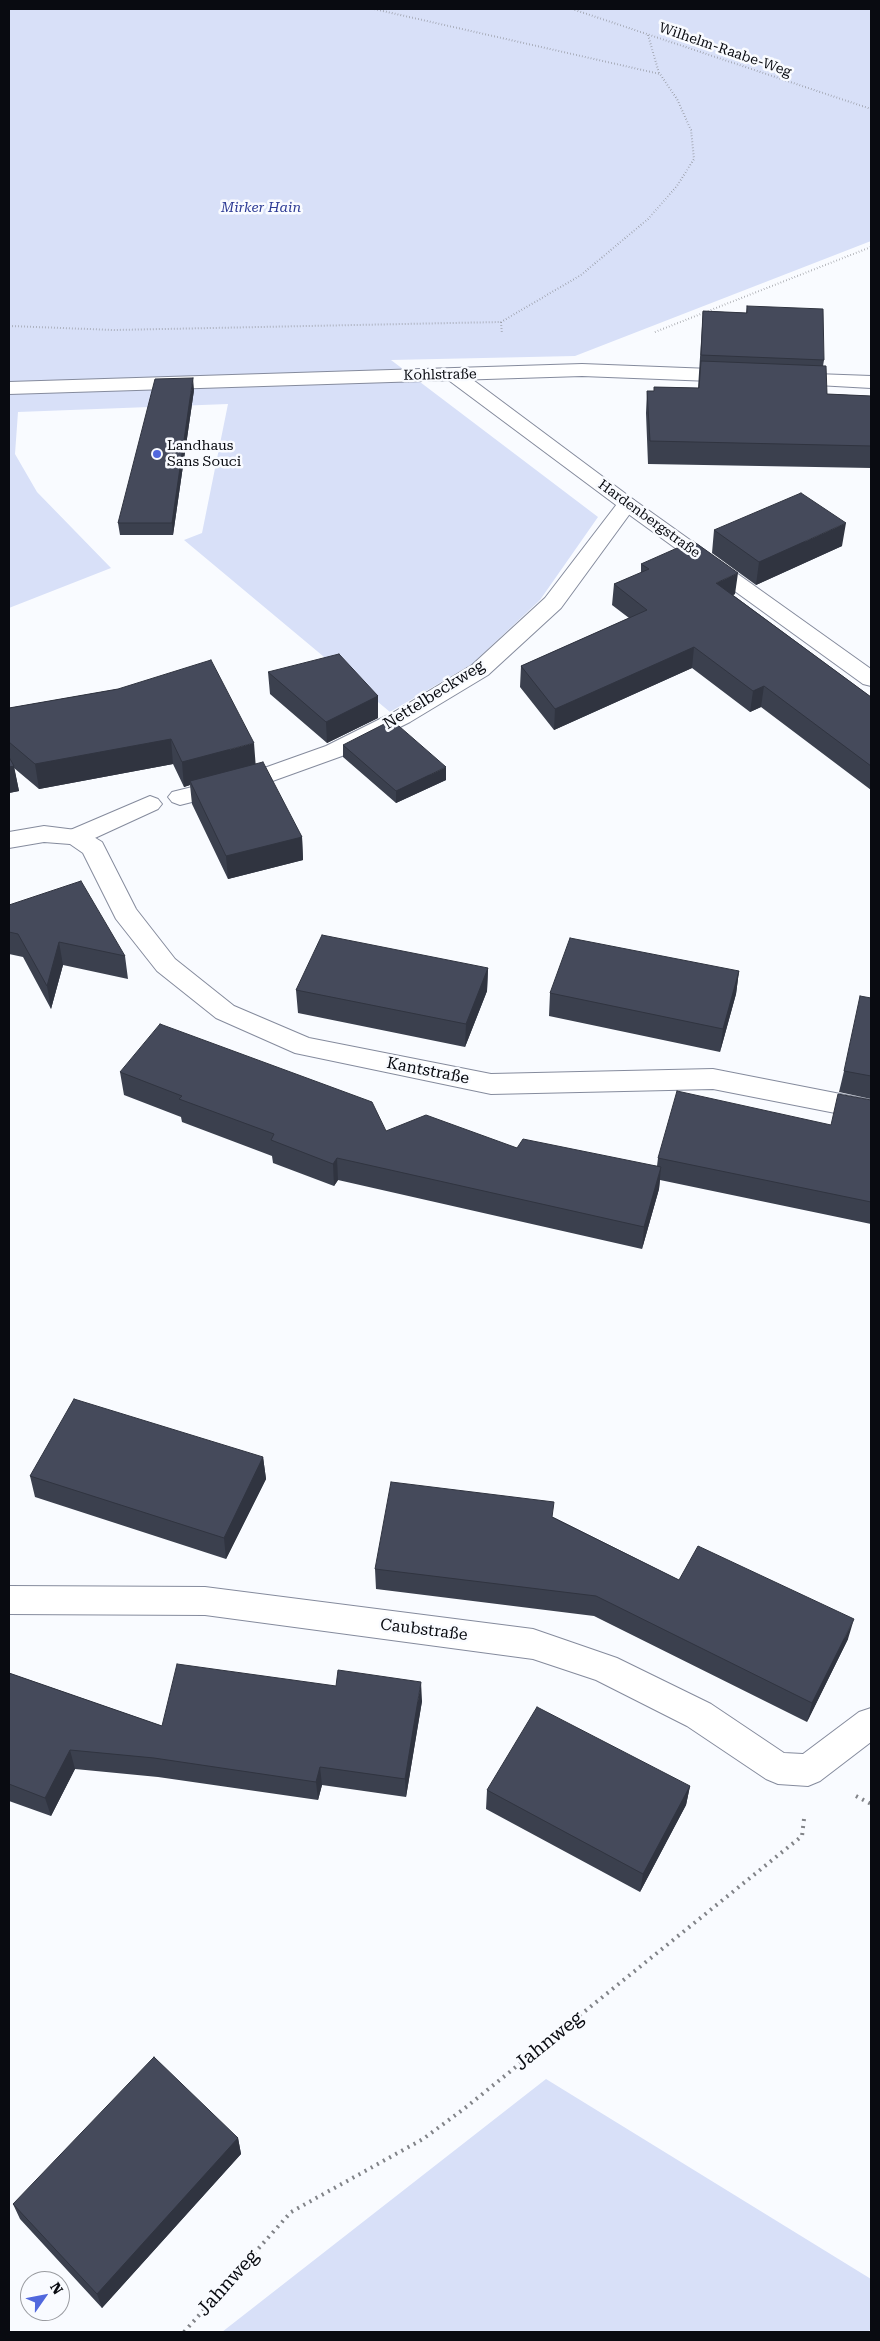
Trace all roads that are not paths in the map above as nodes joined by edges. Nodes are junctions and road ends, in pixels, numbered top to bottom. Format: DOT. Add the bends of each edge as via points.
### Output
graph roads {
  1 [pos="454,375"];
  2 [pos="752,377"];
  3 [pos="772,378"];
  4 [pos="871,382"];
  5 [pos="9,388"];
  6 [pos="627,504"];
  7 [pos="871,679"];
  8 [pos="180,797"];
  9 [pos="150,804"];
  10 [pos="76,837"];
  11 [pos="9,840"];
  12 [pos="871,1110"];
  13 [pos="9,1600"];
  14 [pos="871,1722"];
  1 -- 2 [label="street, Kohlstraße" via="582,370"];
  1 -- 5 [label="street, Kohlstraße"];
  1 -- 6 [label="street, Hardenbergstraße"];
  3 -- 4 [label="street"];
  6 -- 7 [label="street, Hardenbergstraße"];
  6 -- 8 [label="street, Nettelbeckweg" via="553,602 480,670 402,717 334,751 259,778"];
  9 -- 10 [label="street"];
  10 -- 11 [label="street" via="44,834"];
  10 -- 12 [label="street, Kantstraße" via="93,848 126,913 166,965 225,1012 304,1046 491,1084 713,1079"];
  13 -- 14 [label="street, Caubstraße" via="205,1602 533,1644 605,1668 699,1715 778,1768 808,1770"];
}
